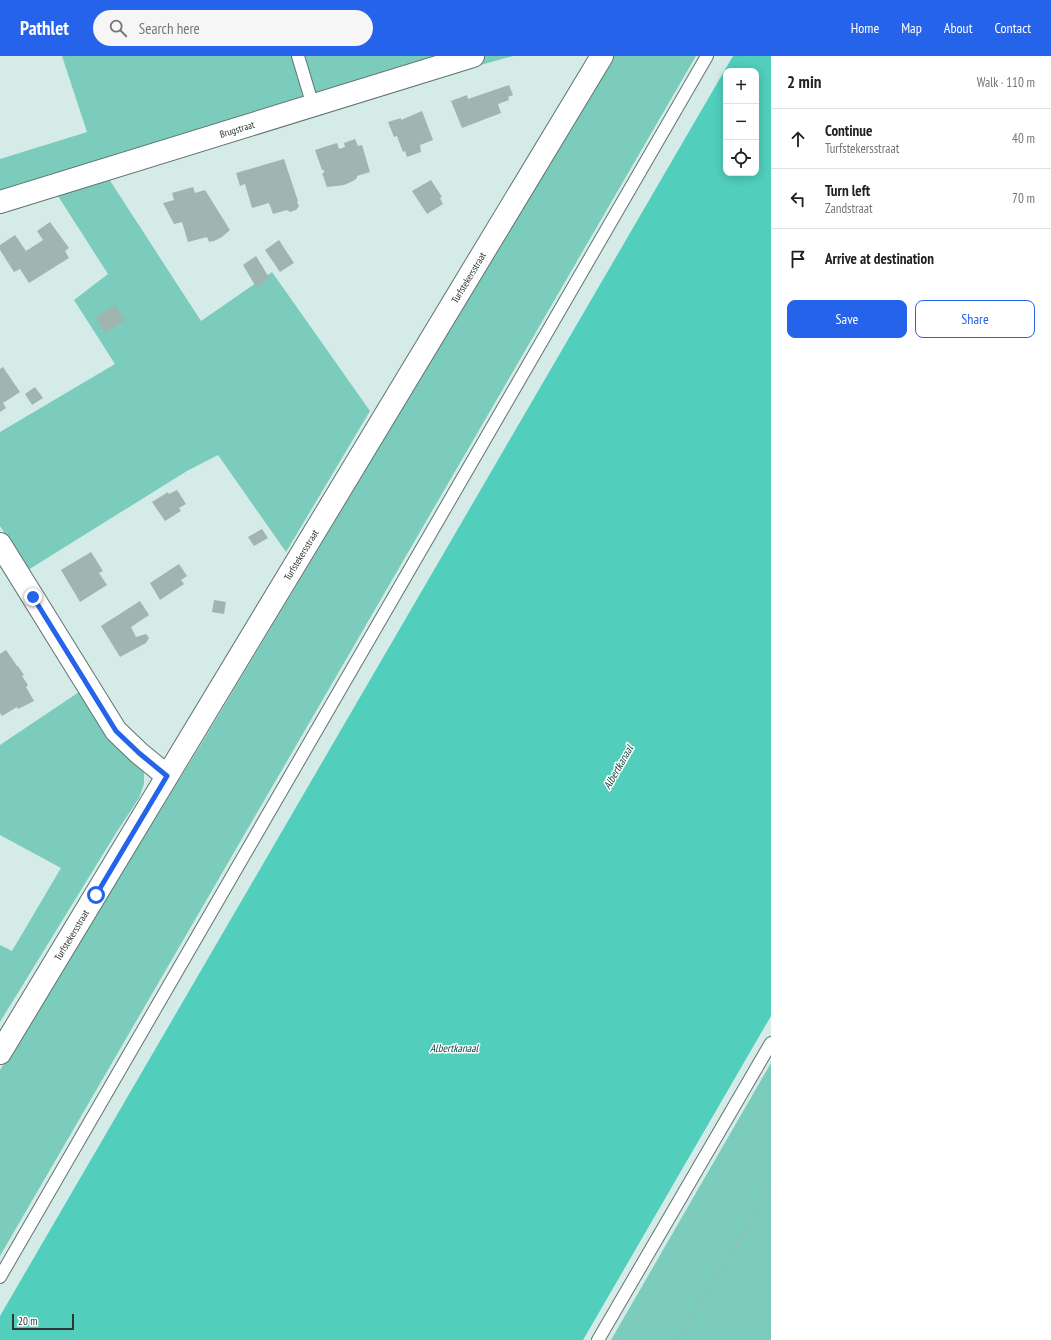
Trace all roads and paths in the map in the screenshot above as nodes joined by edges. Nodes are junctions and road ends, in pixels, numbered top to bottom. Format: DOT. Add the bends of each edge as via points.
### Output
graph roads {
  1 [pos="298,56"];
  2 [pos="474,56"];
  3 [pos="602,56"];
  4 [pos="707,56"];
  5 [pos="313,106"];
  6 [pos="0,202"];
  7 [pos="0,544"];
  8 [pos="167,776"];
  9 [pos="771,1043"];
  10 [pos="0,1054"];
  11 [pos="771,1184"];
  12 [pos="0,1276"];
  13 [pos="598,1340"];
  14 [pos="670,1340"];
  1 -- 5 [label="lane"];
  2 -- 5 [label="street, Brugstraat"];
  3 -- 8 [label="street, Turfstekersstraat"];
  4 -- 12 [label="lane"];
  5 -- 6 [label="street, Brugstraat"];
  7 -- 8 [label="street" via="116,731"];
  8 -- 10 [label="street, Turfstekersstraat"];
  9 -- 13 [label="lane"];
  11 -- 14 [label="path" via="753,1219 682,1334"];
}
